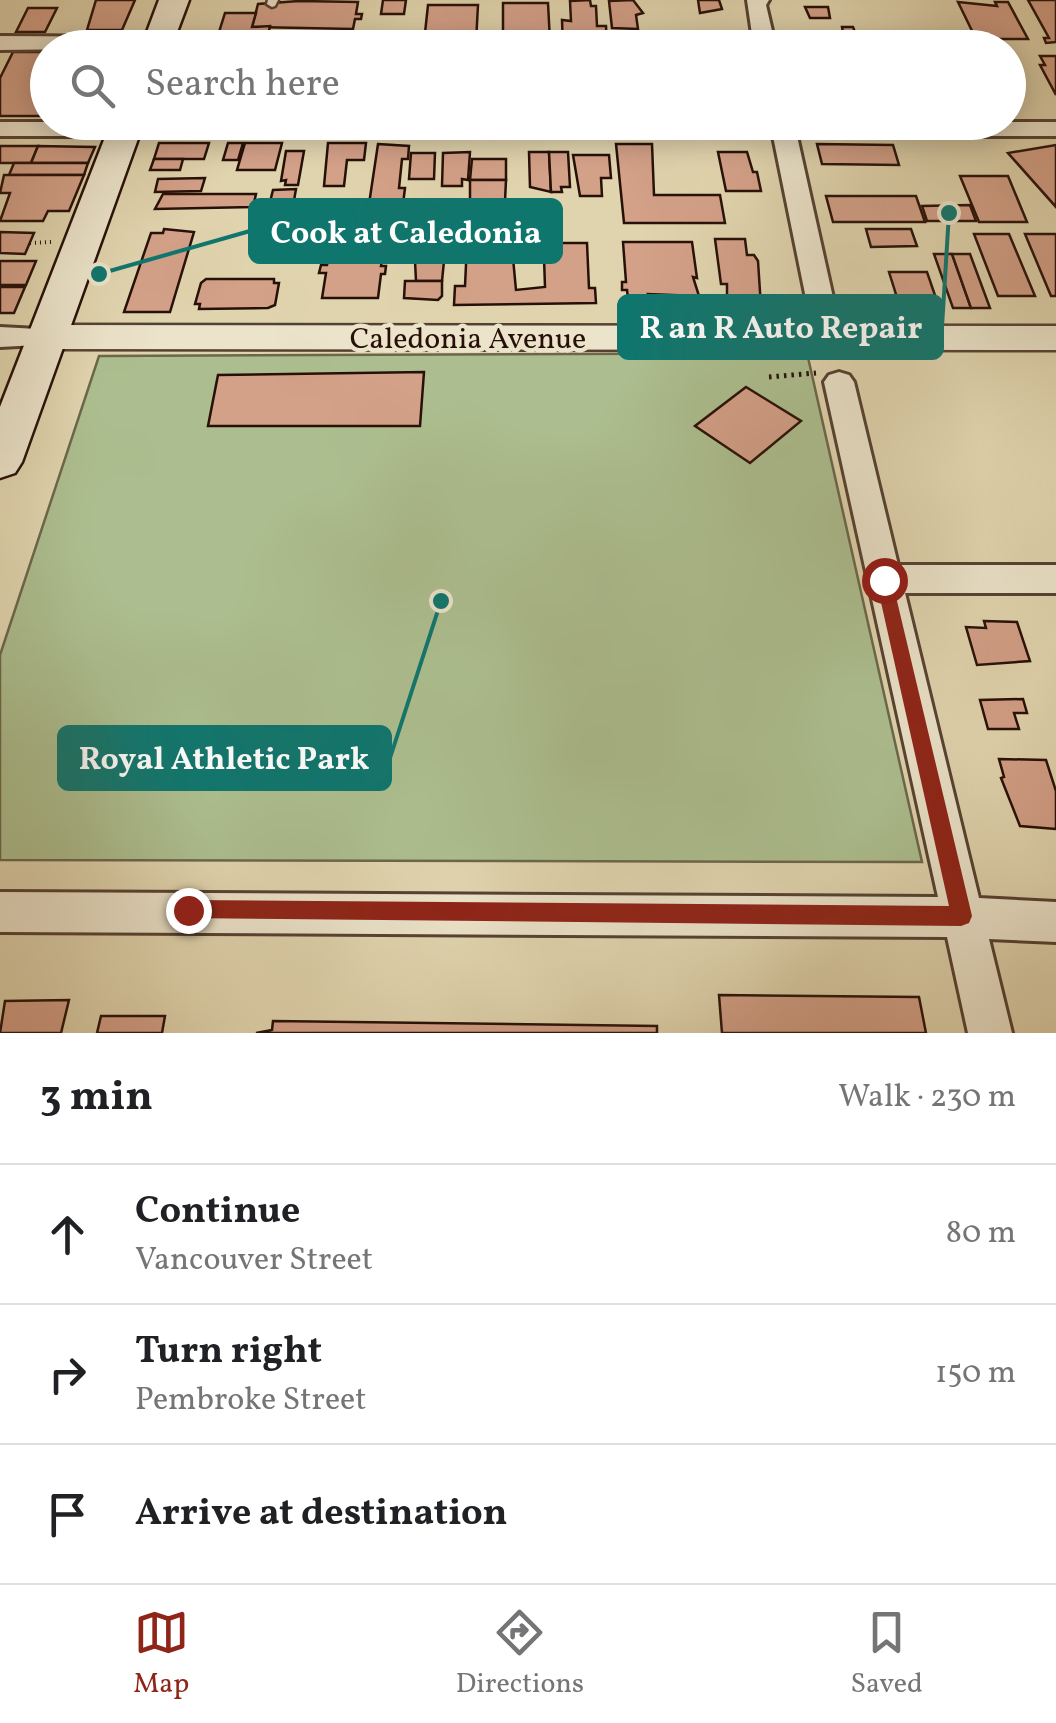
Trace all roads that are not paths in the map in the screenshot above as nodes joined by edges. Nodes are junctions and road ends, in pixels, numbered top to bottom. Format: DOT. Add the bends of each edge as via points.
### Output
graph roads {
  1 [pos="174,0"];
  2 [pos="757,2"];
  3 [pos="163,30"];
  4 [pos="762,30"];
  5 [pos="0,43"];
  6 [pos="30,44"];
  7 [pos="30,128"];
  8 [pos="0,129"];
  9 [pos="1026,129"];
  10 [pos="1056,129"];
  11 [pos="121,140"];
  12 [pos="786,140"];
  13 [pos="0,338"];
  14 [pos="47,338"];
  15 [pos="828,338"];
  16 [pos="1056,338"];
  17 [pos="831,378"];
  18 [pos="0,462"];
  19 [pos="1056,579"];
  20 [pos="884,580"];
  21 [pos="0,912"];
  22 [pos="961,916"];
  23 [pos="1056,922"];
  24 [pos="990,1033"];
  1 -- 3 [label="main road"];
  2 -- 4 [label="street"];
  5 -- 6 [label="street"];
  7 -- 8 [label="street"];
  9 -- 10 [label="street"];
  11 -- 14 [label="main road"];
  12 -- 15 [label="street"];
  13 -- 14 [label="street, Caledonia Avenue"];
  14 -- 15 [label="street, Caledonia Avenue"];
  14 -- 18 [label="main road"];
  15 -- 16 [label="street, Caledonia Avenue"];
  17 -- 20 [label="street"];
  19 -- 20 [label="street"];
  20 -- 22 [label="street"];
  21 -- 22 [label="street"];
  22 -- 23 [label="street"];
  22 -- 24 [label="street"];
}
